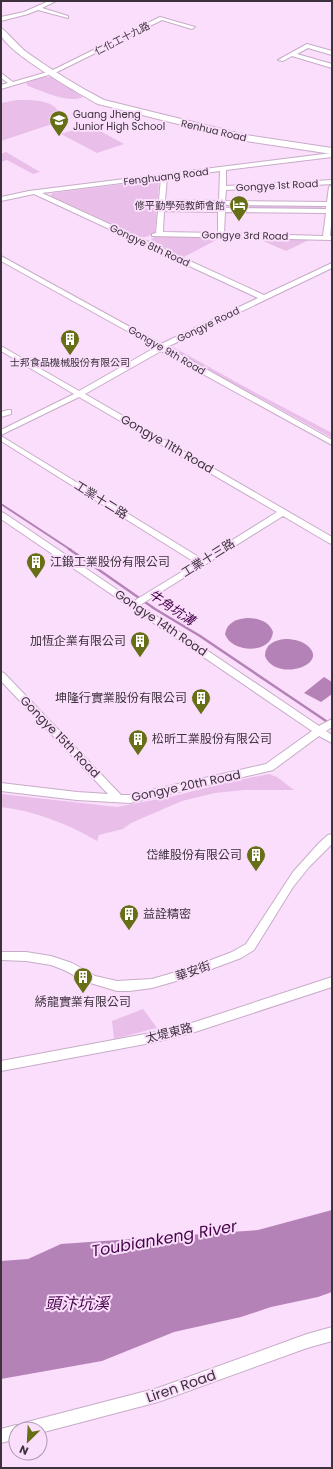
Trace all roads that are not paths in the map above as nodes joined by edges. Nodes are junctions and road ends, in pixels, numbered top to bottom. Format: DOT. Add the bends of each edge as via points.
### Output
graph roads {
  1 [pos="53,1"];
  2 [pos="38,8"];
  3 [pos="66,17"];
  4 [pos="1,19"];
  5 [pos="192,27"];
  6 [pos="1,30"];
  7 [pos="332,53"];
  8 [pos="291,54"];
  9 [pos="281,60"];
  10 [pos="332,66"];
  11 [pos="53,72"];
  12 [pos="1,75"];
  13 [pos="13,84"];
  14 [pos="1,87"];
  15 [pos="332,151"];
  16 [pos="332,155"];
  17 [pos="222,169"];
  18 [pos="164,177"];
  19 [pos="332,182"];
  20 [pos="332,187"];
  21 [pos="222,188"];
  22 [pos="36,193"];
  23 [pos="1,199"];
  24 [pos="161,205"];
  25 [pos="221,206"];
  26 [pos="331,207"];
  27 [pos="159,234"];
  28 [pos="221,235"];
  29 [pos="329,237"];
  30 [pos="142,241"];
  31 [pos="1,258"];
  32 [pos="332,265"];
  33 [pos="263,297"];
  34 [pos="1,348"];
  35 [pos="160,348"];
  36 [pos="79,394"];
  37 [pos="1,433"];
  38 [pos="1,438"];
  39 [pos="332,443"];
  40 [pos="283,512"];
  41 [pos="1,515"];
  42 [pos="332,541"];
  43 [pos="201,562"];
  44 [pos="135,604"];
  45 [pos="1,675"];
  46 [pos="332,722"];
  47 [pos="321,730"];
  48 [pos="332,740"];
  49 [pos="1,787"];
  50 [pos="119,799"];
  51 [pos="332,838"];
  52 [pos="1,956"];
  53 [pos="332,982"];
  54 [pos="1,1066"];
  55 [pos="332,1334"];
  56 [pos="48,1424"];
  1 -- 2 [label="street"];
  2 -- 3 [label="street"];
  2 -- 4 [label="street"];
  5 -- 11 [label="street, 仁化工十九路" via="162,18"];
  6 -- 11 [label="main road, Renhua Road" via="16,48"];
  7 -- 8 [label="street" via="307,46"];
  8 -- 9 [label="street"];
  8 -- 10 [label="street"];
  11 -- 13 [label="street, 仁化工十九路"];
  11 -- 15 [label="main road, Renhua Road" via="94,99 123,109 246,138"];
  12 -- 13 [label="street"];
  13 -- 14 [label="street, 仁化工十九路"];
  16 -- 17 [label="street, Fenghuang Road"];
  17 -- 18 [label="street, Fenghuang Road"];
  17 -- 21 [label="street"];
  18 -- 22 [label="street, Fenghuang Road"];
  18 -- 24 [label="street"];
  19 -- 21 [label="street, Gongye 1st Road"];
  20 -- 26 [label="street"];
  21 -- 25 [label="street"];
  22 -- 23 [label="street, Fenghuang Road"];
  22 -- 30 [label="street, Gongye 8th Road"];
  24 -- 25 [label="street"];
  24 -- 27 [label="street"];
  25 -- 26 [label="street"];
  25 -- 28 [label="street"];
  26 -- 29 [label="street"];
  27 -- 28 [label="street, Gongye 3rd Road"];
  27 -- 30 [label="street"];
  28 -- 29 [label="street, Gongye 3rd Road"];
  30 -- 33 [label="street, Gongye 8th Road"];
  31 -- 35 [label="street, Gongye 9th Road"];
  32 -- 33 [label="street, Gongye Road"];
  33 -- 35 [label="street, Gongye Road"];
  34 -- 36 [label="street, Gongye 11th Road"];
  35 -- 36 [label="street, Gongye Road"];
  35 -- 39 [label="street, Gongye 9th Road"];
  36 -- 37 [label="street, Gongye Road"];
  36 -- 40 [label="street, Gongye 11th Road"];
  38 -- 43 [label="street, 工業十二路"];
  40 -- 42 [label="street, Gongye 11th Road"];
  40 -- 43 [label="street, 工業十三路"];
  41 -- 44 [label="street, Gongye 14th Road"];
  43 -- 44 [label="street, 工業十三路"];
  44 -- 47 [label="street, Gongye 14th Road"];
  45 -- 50 [label="street, Gongye 15th Road"];
  46 -- 47 [label="street, Gongye 20th Road"];
  47 -- 48 [label="street, Gongye 14th Road"];
  47 -- 50 [label="street, Gongye 20th Road" via="269,767 130,799"];
  49 -- 50 [label="street, Gongye 20th Road"];
  51 -- 52 [label="street, 華安街" via="314,854 282,895 249,948 186,974 160,981 116,986 99,982 56,962"];
  53 -- 54 [label="street, 太堤東路" via="195,1027 156,1037"];
  55 -- 56 [label="street, Liren Road" via="158,1395"];
}
